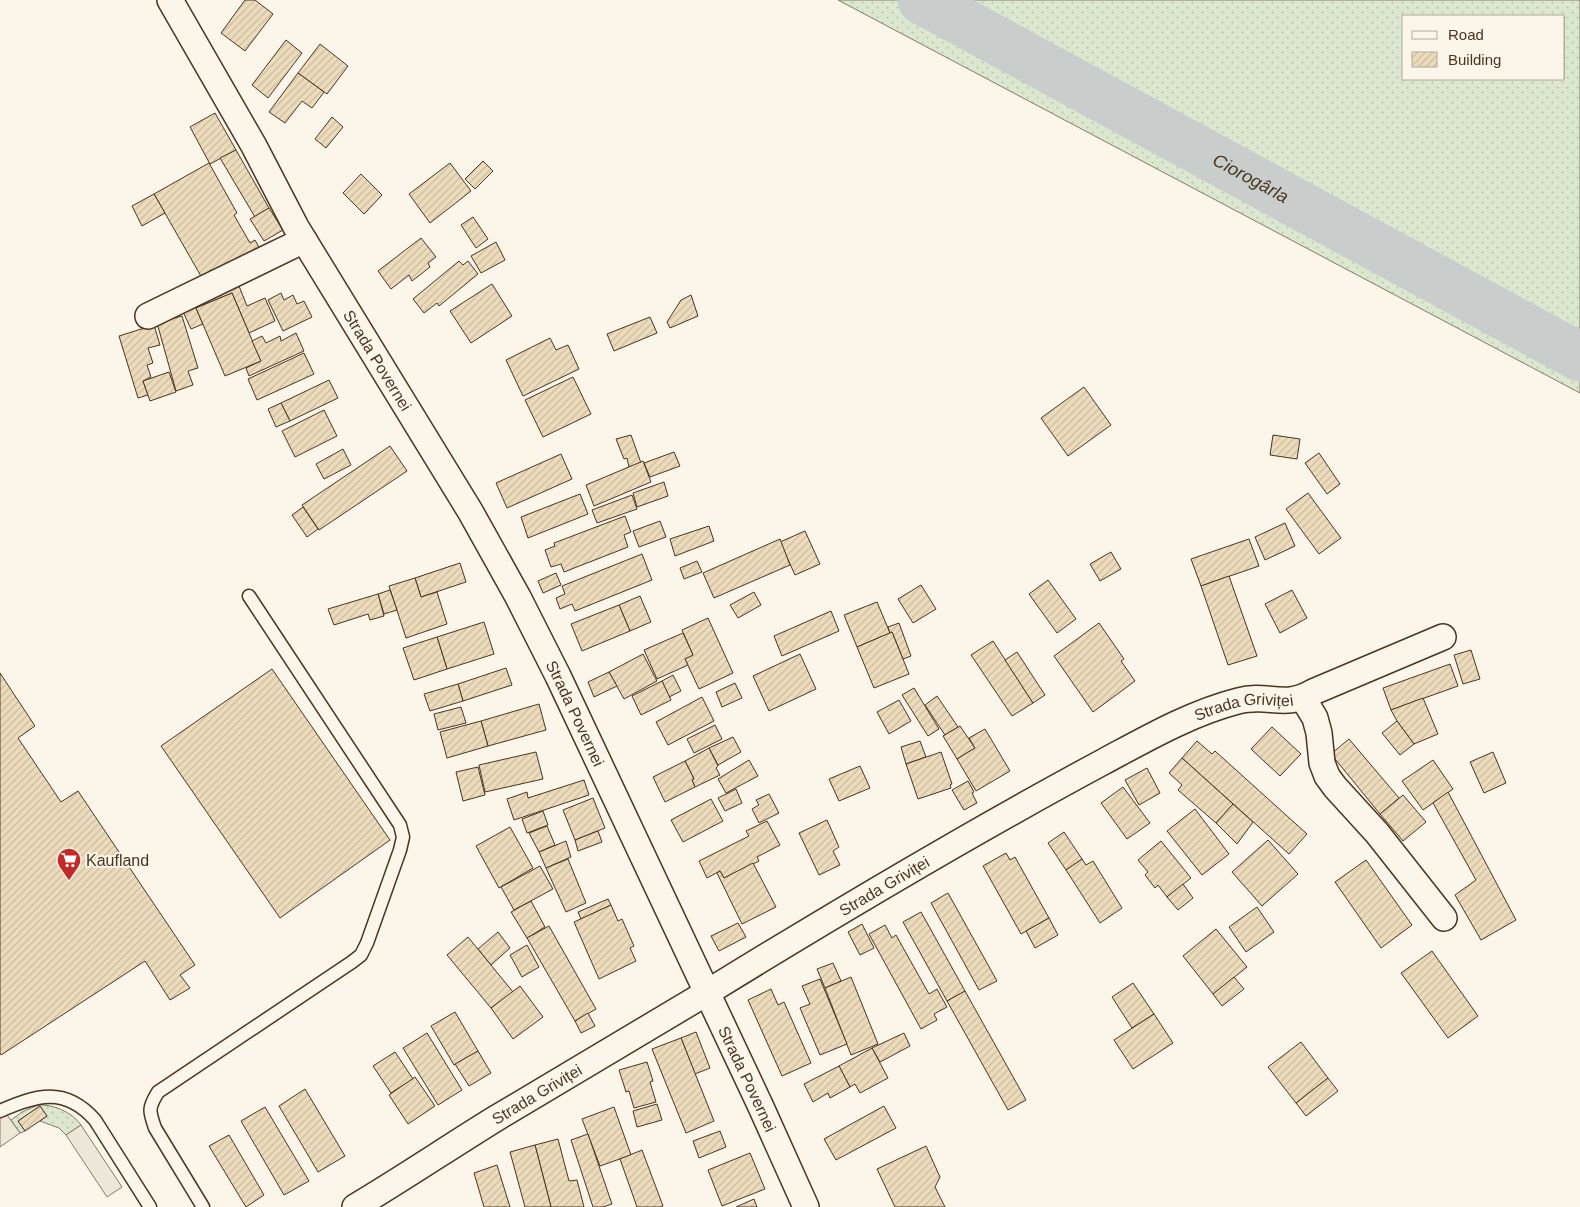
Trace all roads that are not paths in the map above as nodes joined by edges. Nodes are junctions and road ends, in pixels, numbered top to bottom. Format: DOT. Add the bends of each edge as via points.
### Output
graph roads {
  1 [pos="170,0"];
  2 [pos="304,240"];
  3 [pos="148,316"];
  4 [pos="250,596"];
  5 [pos="1443,637"];
  6 [pos="1303,698"];
  7 [pos="1444,918"];
  8 [pos="706,992"];
  9 [pos="0,1111"];
  10 [pos="150,1207"];
  11 [pos="203,1207"];
  12 [pos="355,1207"];
  13 [pos="806,1207"];
  1 -- 2 [label="street, Strada Povernei" via="250,138"];
  2 -- 3 [label="street"];
  2 -- 8 [label="street, Strada Povernei" via="497,557 558,676"];
  4 -- 11 [label="lane" via="400,825 403,837 361,955 158,1092 151,1104 150,1114 155,1128"];
  5 -- 6 [label="street, Strada Griviței"];
  6 -- 7 [label="street" via="1315,718 1327,776"];
  6 -- 8 [label="street, Strada Griviței" via="1287,701 1251,698 1222,705 1175,725 914,868"];
  8 -- 12 [label="street, Strada Griviței"];
  8 -- 13 [label="street, Strada Povernei"];
  9 -- 10 [label="lane" via="38,1097 55,1097 75,1103 95,1120"];
}
